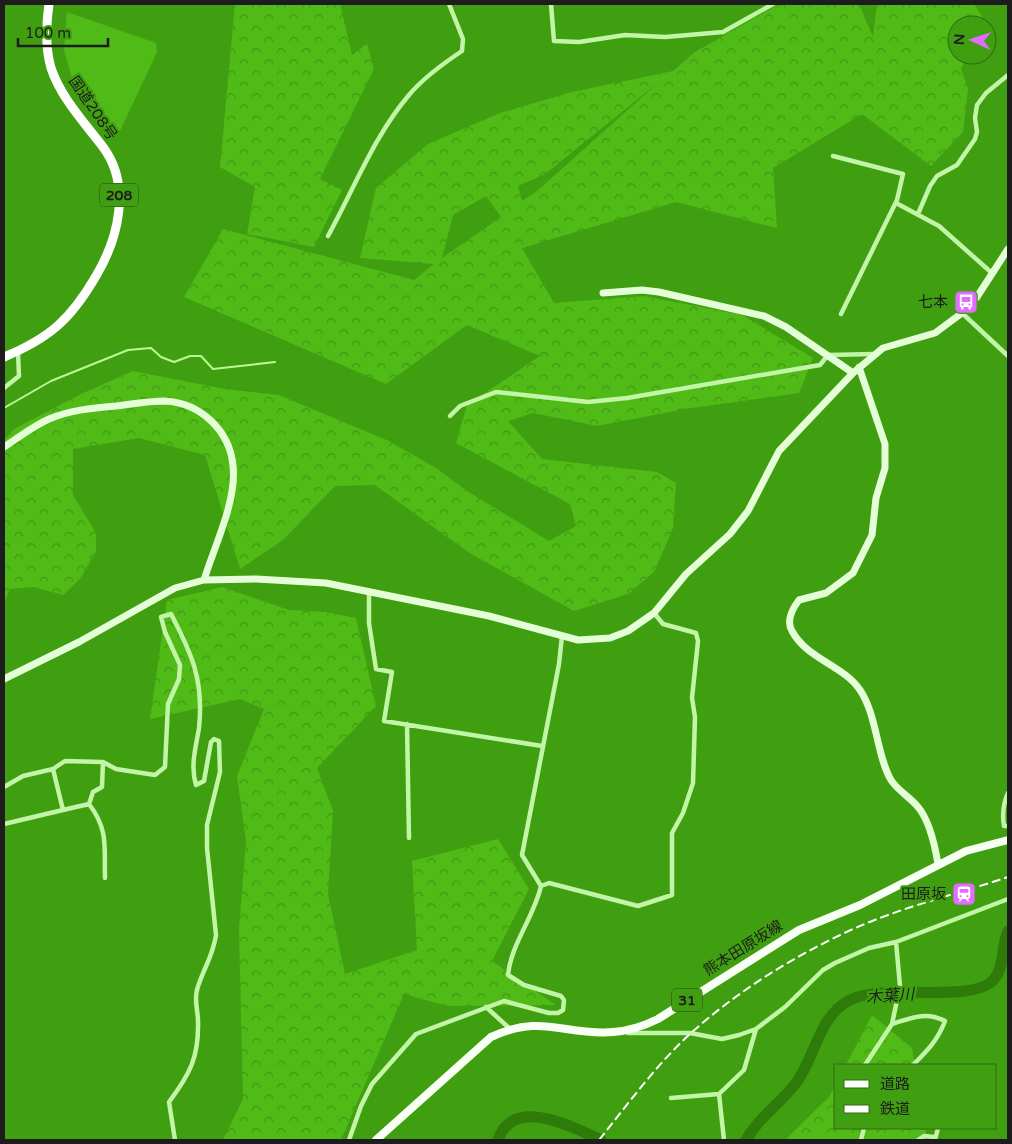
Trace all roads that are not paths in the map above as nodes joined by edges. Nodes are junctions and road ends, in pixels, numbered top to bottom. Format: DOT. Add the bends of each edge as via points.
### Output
graph roads {
  1 [pos="49,4"];
  2 [pos="449,4"];
  3 [pos="551,4"];
  4 [pos="773,4"];
  5 [pos="1008,74"];
  6 [pos="833,156"];
  7 [pos="896,203"];
  8 [pos="918,214"];
  9 [pos="328,236"];
  10 [pos="1008,249"];
  11 [pos="993,274"];
  12 [pos="603,293"];
  13 [pos="962,313"];
  14 [pos="840,314"];
  15 [pos="18,351"];
  16 [pos="874,354"];
  17 [pos="828,355"];
  18 [pos="1008,356"];
  19 [pos="4,357"];
  20 [pos="859,367"];
  21 [pos="853,373"];
  22 [pos="4,388"];
  23 [pos="450,416"];
  24 [pos="4,447"];
  25 [pos="204,580"];
  26 [pos="369,591"];
  27 [pos="654,613"];
  28 [pos="562,636"];
  29 [pos="4,679"];
  30 [pos="406,724"];
  31 [pos="542,746"];
  32 [pos="103,762"];
  33 [pos="54,768"];
  34 [pos="4,787"];
  35 [pos="1008,793"];
  36 [pos="89,804"];
  37 [pos="63,810"];
  38 [pos="4,824"];
  39 [pos="1008,826"];
  40 [pos="408,838"];
  41 [pos="1008,840"];
  42 [pos="938,864"];
  43 [pos="105,878"];
  44 [pos="540,886"];
  45 [pos="1008,899"];
  46 [pos="896,942"];
  47 [pos="486,1007"];
  48 [pos="892,1024"];
  49 [pos="509,1028"];
  50 [pos="756,1029"];
  51 [pos="613,1032"];
  52 [pos="866,1064"];
  53 [pos="914,1064"];
  54 [pos="719,1094"];
  55 [pos="671,1098"];
  56 [pos="934,1139"];
  57 [pos="175,1140"];
  58 [pos="349,1140"];
  59 [pos="376,1140"];
  60 [pos="724,1140"];
  61 [pos="918,1140"];
  1 -- 15 [label="highway, 国道208号 / 208" via="46,32 51,68 64,96 105,149 119,193 119,214 109,251 73,312 52,331"];
  2 -- 9 [label="street" via="463,39 462,51 410,93 394,113"];
  3 -- 4 [label="street" via="554,41 579,42 625,35 723,32"];
  5 -- 8 [label="street" via="977,105 975,139 957,165 937,176"];
  6 -- 7 [label="street" via="903,174"];
  7 -- 8 [label="street"];
  7 -- 14 [label="street"];
  8 -- 11 [label="street" via="939,226"];
  10 -- 11 [label="street"];
  11 -- 13 [label="street"];
  12 -- 17 [label="street" via="659,292 744,310 786,327"];
  13 -- 16 [label="street" via="935,333 890,344"];
  13 -- 18 [label="street"];
  15 -- 19 [label="highway, 国道208号 / 208"];
  15 -- 22 [label="street" via="19,376"];
  16 -- 17 [label="street"];
  16 -- 20 [label="street"];
  17 -- 21 [label="street"];
  17 -- 23 [label="street" via="820,365 627,398 588,402 496,392 460,406"];
  20 -- 21 [label="street"];
  20 -- 42 [label="street" via="885,444 885,468 876,498 872,536 853,573 826,593 799,600 791,612 791,630 806,649 860,690 874,722 891,780 919,807 931,833"];
  21 -- 27 [label="street" via="779,451 748,511 730,534 686,574"];
  24 -- 25 [label="street" via="47,420 79,410 166,401 184,405 209,418 226,440 234,469 228,509"];
  25 -- 26 [label="street" via="289,580"];
  25 -- 29 [label="street" via="176,588"];
  26 -- 28 [label="street" via="489,616"];
  26 -- 30 [label="street" via="369,624 376,669 392,672 384,720"];
  27 -- 28 [label="street" via="628,631 610,638 578,640"];
  27 -- 44 [label="street" via="663,624 696,633 698,640 692,698 695,718 693,783 683,813 672,832 672,895 638,906 549,883"];
  28 -- 31 [label="street"];
  30 -- 31 [label="street"];
  30 -- 40 [label="street"];
  31 -- 44 [label="street" via="522,855"];
  32 -- 33 [label="street" via="65,761"];
  32 -- 36 [label="street" via="102,787 93,792"];
  32 -- 57 [label="street" via="116,769 155,775 165,767 168,704 179,678 180,665 161,617 171,614 194,660 198,677 200,711 193,776 196,785 204,780 214,738 220,749 217,789 207,833 216,935 196,990 198,1020 194,1061 187,1078 169,1102"];
  33 -- 34 [label="street" via="23,776"];
  33 -- 37 [label="street"];
  35 -- 39 [label="street" via="1003,807 1004,826"];
  36 -- 37 [label="street"];
  36 -- 43 [label="street" via="104,829"];
  37 -- 38 [label="street"];
  41 -- 42 [label="main road, 熊本田原坂線 / 31" via="966,851"];
  42 -- 51 [label="main road, 熊本田原坂線 / 31" via="860,905 799,930 658,1019 639,1028"];
  44 -- 47 [label="street" via="508,975 524,985 561,996 563,1010 549,1013 504,1001"];
  45 -- 46 [label="street"];
  46 -- 48 [label="street" via="900,986"];
  46 -- 50 [label="street" via="869,948 823,970 785,1007"];
  47 -- 49 [label="street"];
  47 -- 58 [label="street" via="416,1034 372,1085"];
  48 -- 52 [label="street"];
  48 -- 53 [label="street" via="925,1015 945,1022 940,1035"];
  49 -- 51 [label="main road, 熊本田原坂線 / 31" via="545,1025 588,1032"];
  49 -- 59 [label="main road, 熊本田原坂線 / 31" via="474,1050"];
  50 -- 51 [label="street" via="722,1039 690,1034"];
  50 -- 54 [label="street" via="744,1070"];
  54 -- 55 [label="street"];
  54 -- 60 [label="street"];
  56 -- 61 [label="street" via="924,1136"];
}
